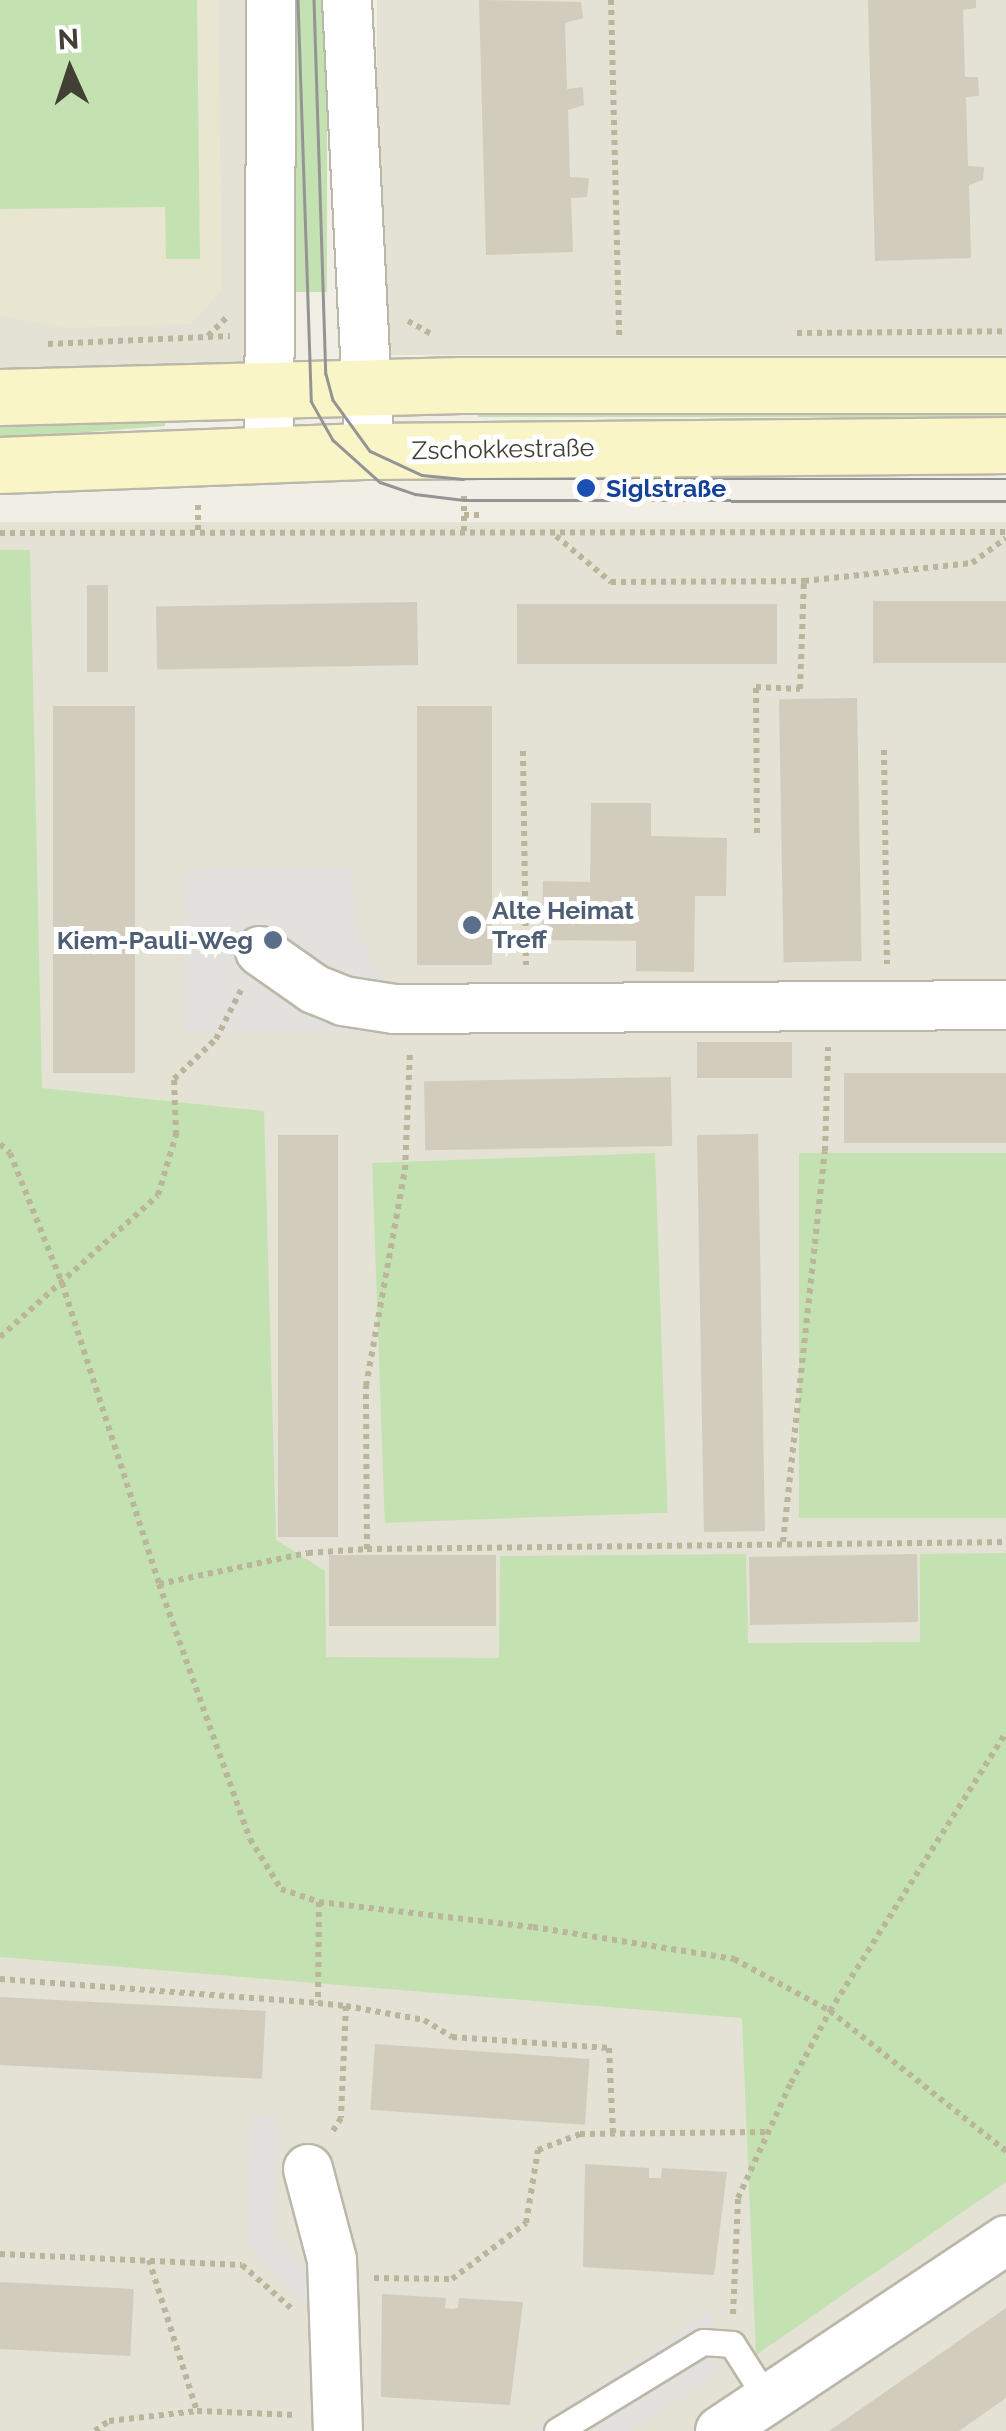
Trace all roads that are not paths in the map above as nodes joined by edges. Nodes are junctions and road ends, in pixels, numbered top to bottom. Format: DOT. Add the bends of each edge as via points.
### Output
graph roads {
  1 [pos="271,0"];
  2 [pos="348,0"];
  3 [pos="1006,384"];
  4 [pos="366,387"];
  5 [pos="268,388"];
  6 [pos="0,397"];
  7 [pos="1006,445"];
  8 [pos="370,451"];
  9 [pos="269,456"];
  10 [pos="0,465"];
  11 [pos="260,951"];
  12 [pos="1006,1005"];
  13 [pos="308,2169"];
  14 [pos="1006,2240"];
  15 [pos="767,2399"];
  16 [pos="338,2424"];
  17 [pos="558,2431"];
  18 [pos="720,2431"];
  1 -- 5 [label="street"];
  2 -- 4 [label="street"];
  3 -- 4 [label="main road"];
  4 -- 5 [label="main road"];
  4 -- 8 [label="street"];
  5 -- 6 [label="main road"];
  5 -- 9 [label="street"];
  7 -- 8 [label="main road, Zschokkestraße"];
  8 -- 9 [label="main road, Zschokkestraße"];
  9 -- 10 [label="main road, Zschokkestraße"];
  11 -- 12 [label="street" via="314,990 343,1001 412,1009"];
  13 -- 16 [label="street" via="334,2298"];
  14 -- 15 [label="street"];
  15 -- 17 [label="lane" via="732,2344 703,2342"];
  15 -- 18 [label="street"];
}
